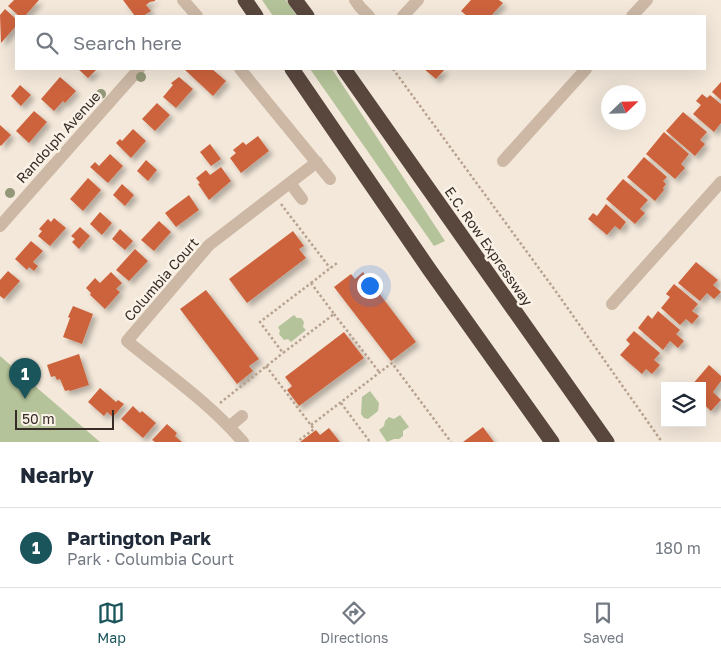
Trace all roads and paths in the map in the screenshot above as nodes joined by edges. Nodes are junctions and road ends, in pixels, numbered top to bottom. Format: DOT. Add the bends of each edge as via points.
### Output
graph roads {
  1 [pos="245,0"];
  2 [pos="295,0"];
  3 [pos="355,0"];
  4 [pos="418,0"];
  5 [pos="647,0"];
  6 [pos="255,15"];
  7 [pos="305,15"];
  8 [pos="368,15"];
  9 [pos="404,15"];
  10 [pos="633,15"];
  11 [pos="138,70"];
  12 [pos="241,70"];
  13 [pos="293,70"];
  14 [pos="345,70"];
  15 [pos="394,70"];
  16 [pos="585,70"];
  17 [pos="503,161"];
  18 [pos="317,162"];
  19 [pos="330,180"];
  20 [pos="721,182"];
  21 [pos="290,183"];
  22 [pos="302,199"];
  23 [pos="279,203"];
  24 [pos="0,226"];
  25 [pos="337,263"];
  26 [pos="330,268"];
  27 [pos="310,283"];
  28 [pos="612,304"];
  29 [pos="334,314"];
  30 [pos="283,353"];
  31 [pos="266,366"];
  32 [pos="380,373"];
  33 [pos="340,403"];
  34 [pos="217,405"];
  35 [pos="242,416"];
  36 [pos="311,425"];
  37 [pos="230,426"];
  38 [pos="243,442"];
  39 [pos="297,442"];
  40 [pos="370,442"];
  41 [pos="451,442"];
  42 [pos="552,442"];
  43 [pos="607,442"];
  44 [pos="662,442"];
  1 -- 6 [label="highway"];
  2 -- 7 [label="highway"];
  3 -- 8 [label="street"];
  4 -- 9 [label="street"];
  5 -- 10 [label="street"];
  11 -- 24 [label="street, Randolph Avenue"];
  12 -- 18 [label="street"];
  13 -- 42 [label="highway" via="428,269"];
  14 -- 43 [label="highway, E.C. Row Expressway"];
  15 -- 44 [label="path" via="557,292"];
  16 -- 17 [label="street"];
  18 -- 19 [label="street"];
  18 -- 21 [label="street, Columbia Court"];
  20 -- 28 [label="street"];
  21 -- 22 [label="street"];
  21 -- 37 [label="street, Columbia Court" via="209,245 127,341"];
  23 -- 26 [label="path"];
  25 -- 26 [label="path"];
  26 -- 27 [label="path"];
  27 -- 29 [label="path"];
  27 -- 30 [label="path" via="260,322"];
  29 -- 30 [label="path"];
  29 -- 32 [label="path"];
  30 -- 31 [label="path"];
  31 -- 34 [label="path"];
  31 -- 36 [label="path"];
  32 -- 33 [label="path"];
  32 -- 41 [label="path" via="392,363"];
  33 -- 36 [label="path"];
  33 -- 40 [label="path"];
  35 -- 37 [label="street"];
  36 -- 39 [label="path" via="314,429"];
  37 -- 38 [label="street, Columbia Court"];
}
